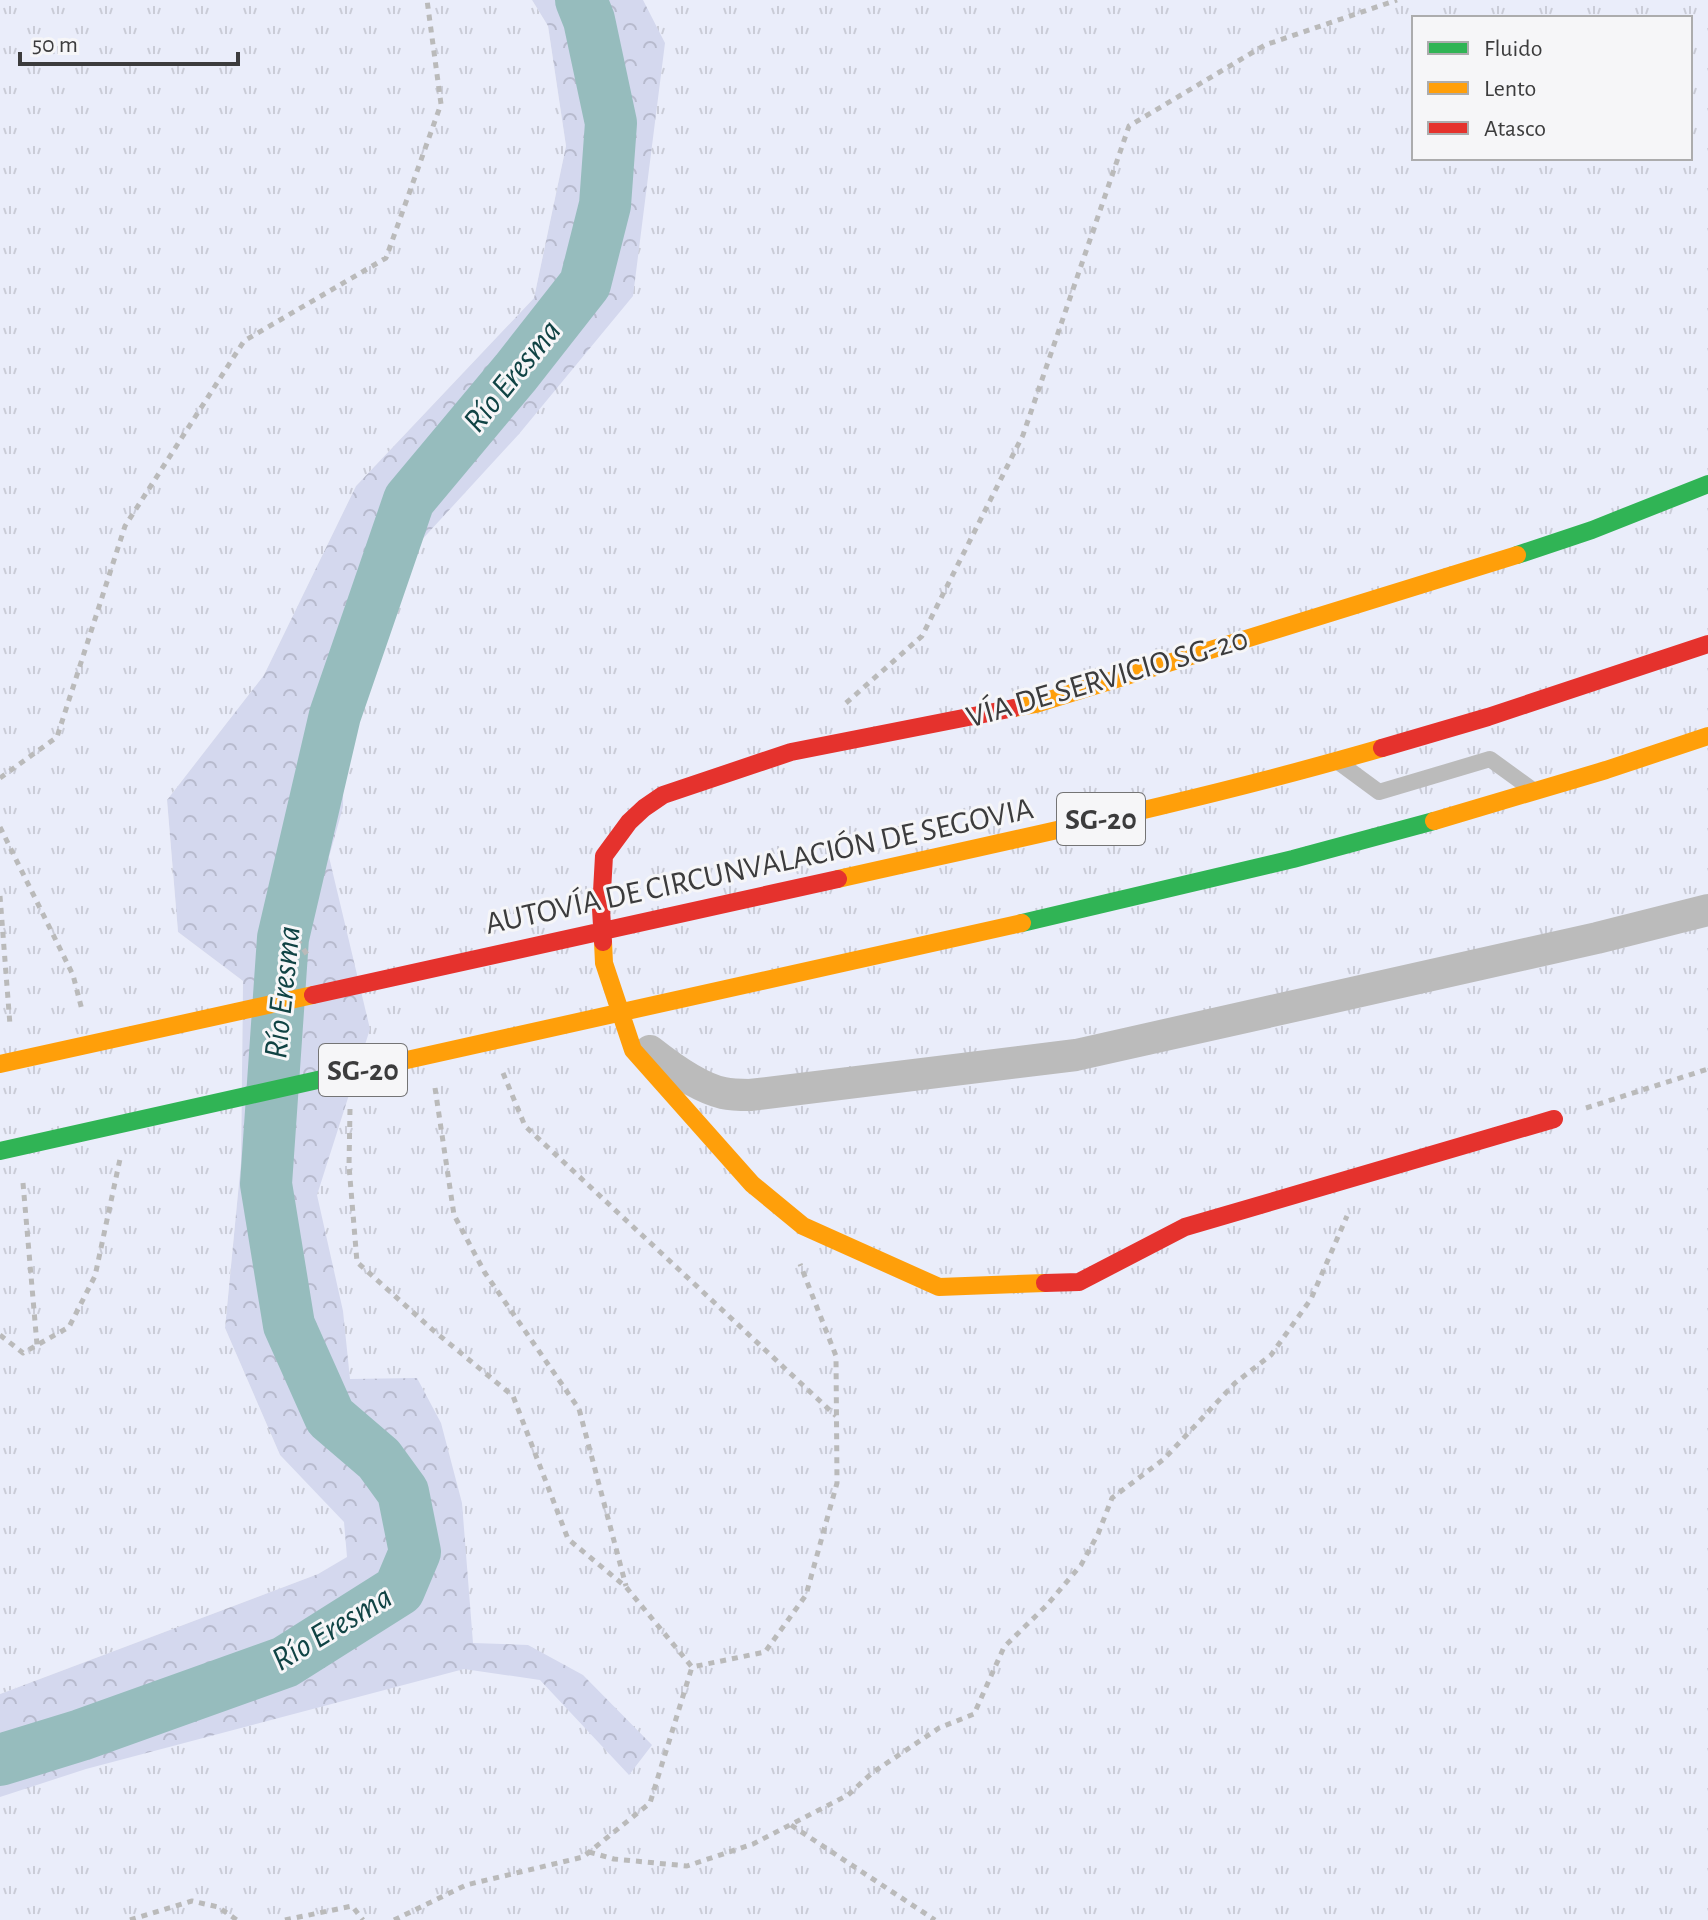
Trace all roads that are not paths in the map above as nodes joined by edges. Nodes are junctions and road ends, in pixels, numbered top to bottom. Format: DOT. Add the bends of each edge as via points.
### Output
graph roads {
  1 [pos="1708,484"];
  2 [pos="1708,644"];
  3 [pos="1708,736"];
  4 [pos="1336,761"];
  5 [pos="1535,792"];
  6 [pos="1708,910"];
  7 [pos="627,1033"];
  8 [pos="0,1064"];
  9 [pos="1554,1119"];
  10 [pos="0,1151"];
  1 -- 7 [label="main road, VÍA DE SERVICIO SG-20" via="1492,563 1036,704 791,752 663,795 629,822 604,856 604,963"];
  2 -- 4 [label="main road, AUTOVÍA DE CIRCUNVALACIÓN DE SEGOVIA / SG-20"];
  3 -- 5 [label="main road, SG-20"];
  4 -- 5 [label="lane" via="1379,792 1490,759"];
  4 -- 8 [label="main road, AUTOVÍA DE CIRCUNVALACIÓN DE SEGOVIA / SG-20" via="1057,830"];
  5 -- 10 [label="main road, SG-20" via="1325,852 1060,915"];
  6 -- 7 [label="street" via="1076,1055 750,1095 722,1093 694,1080"];
  7 -- 9 [label="main road, VÍA DE SERVICIO SG-20" via="633,1050 752,1184 803,1226 939,1287 1079,1282 1185,1227"];
}
